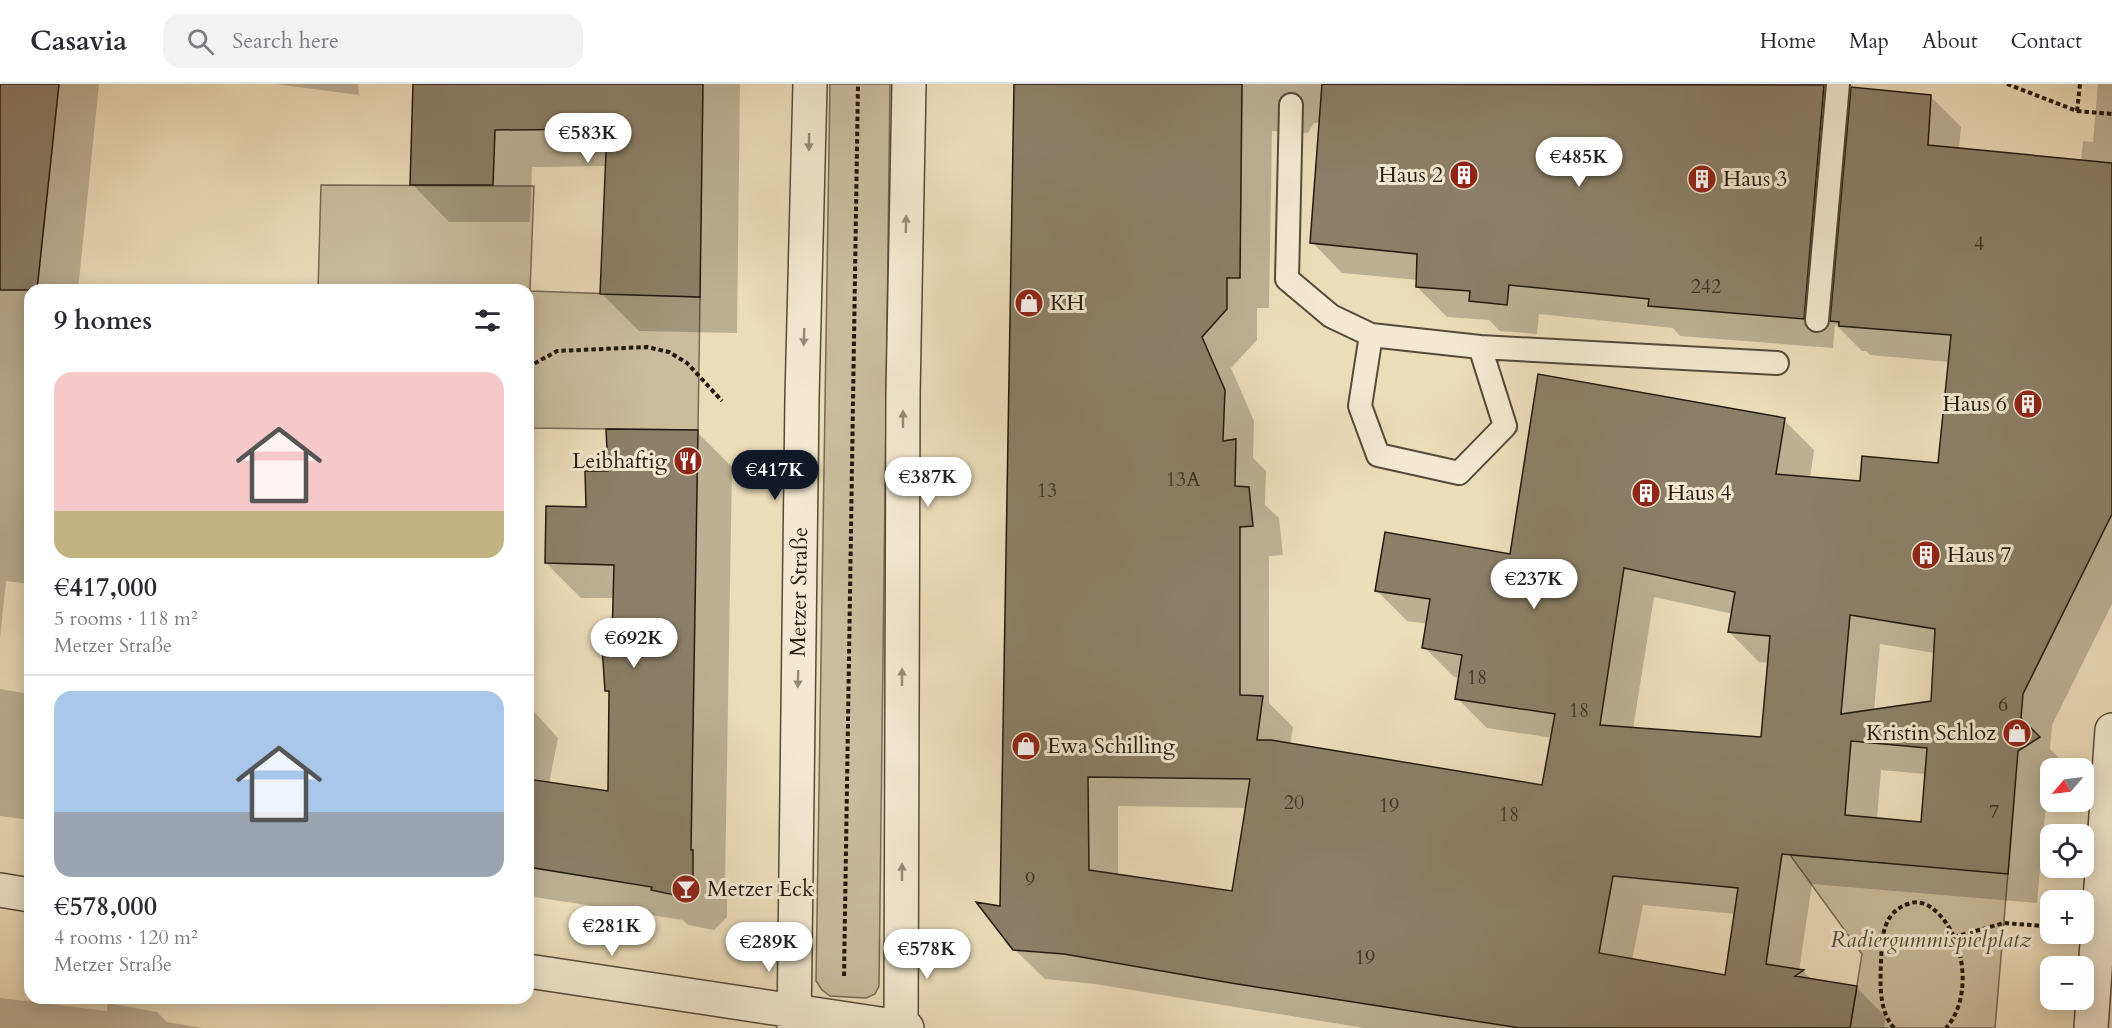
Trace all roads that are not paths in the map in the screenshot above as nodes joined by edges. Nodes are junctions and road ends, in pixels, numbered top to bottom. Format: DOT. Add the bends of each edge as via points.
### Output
graph roads {
  1 [pos="810,84"];
  2 [pos="909,84"];
  3 [pos="1838,84"];
  4 [pos="1291,105"];
  5 [pos="1817,320"];
  6 [pos="1371,335"];
  7 [pos="1480,347"];
  8 [pos="1776,363"];
  9 [pos="2112,730"];
  10 [pos="0,890"];
  11 [pos="24,894"];
  12 [pos="534,973"];
  13 [pos="794,1020"];
  14 [pos="903,1028"];
  15 [pos="2091,1028"];
  1 -- 13 [label="street, Metzer Straße, one-way"];
  14 -- 2 [label="street, one-way" via="903,395"];
  3 -- 5 [label="lane"];
  4 -- 6 [label="lane" via="1287,279 1331,316"];
  6 -- 7 [label="lane"];
  6 -- 7 [label="lane" via="1360,406 1378,455 1458,473 1505,426"];
  7 -- 8 [label="lane"];
  9 -- 15 [label="street"];
  10 -- 11 [label="street"];
  12 -- 13 [label="street"];
  13 -- 14 [label="street" via="844,1018"];
}
